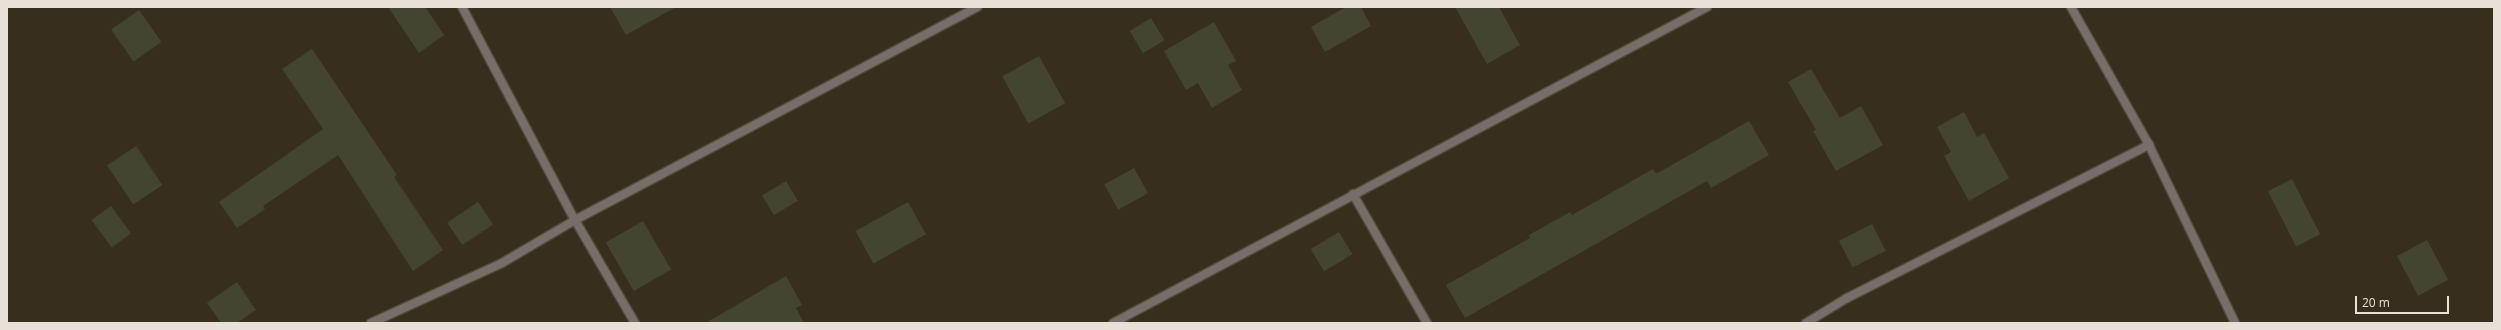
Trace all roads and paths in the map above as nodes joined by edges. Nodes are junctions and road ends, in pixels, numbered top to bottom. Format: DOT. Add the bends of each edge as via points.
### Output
graph roads {
  1 [pos="462,7"];
  2 [pos="977,7"];
  3 [pos="1707,7"];
  4 [pos="2071,7"];
  5 [pos="2149,145"];
  6 [pos="1353,194"];
  7 [pos="575,220"];
  8 [pos="371,323"];
  9 [pos="635,323"];
  10 [pos="1113,323"];
  11 [pos="1427,323"];
  12 [pos="1806,323"];
  13 [pos="2235,323"];
  1 -- 7 [label="street"];
  2 -- 7 [label="street"];
  3 -- 6 [label="street"];
  4 -- 5 [label="street"];
  5 -- 12 [label="street" via="1847,298"];
  5 -- 13 [label="street"];
  6 -- 10 [label="street"];
  6 -- 11 [label="street"];
  7 -- 8 [label="street" via="502,263"];
  7 -- 9 [label="street"];
}
